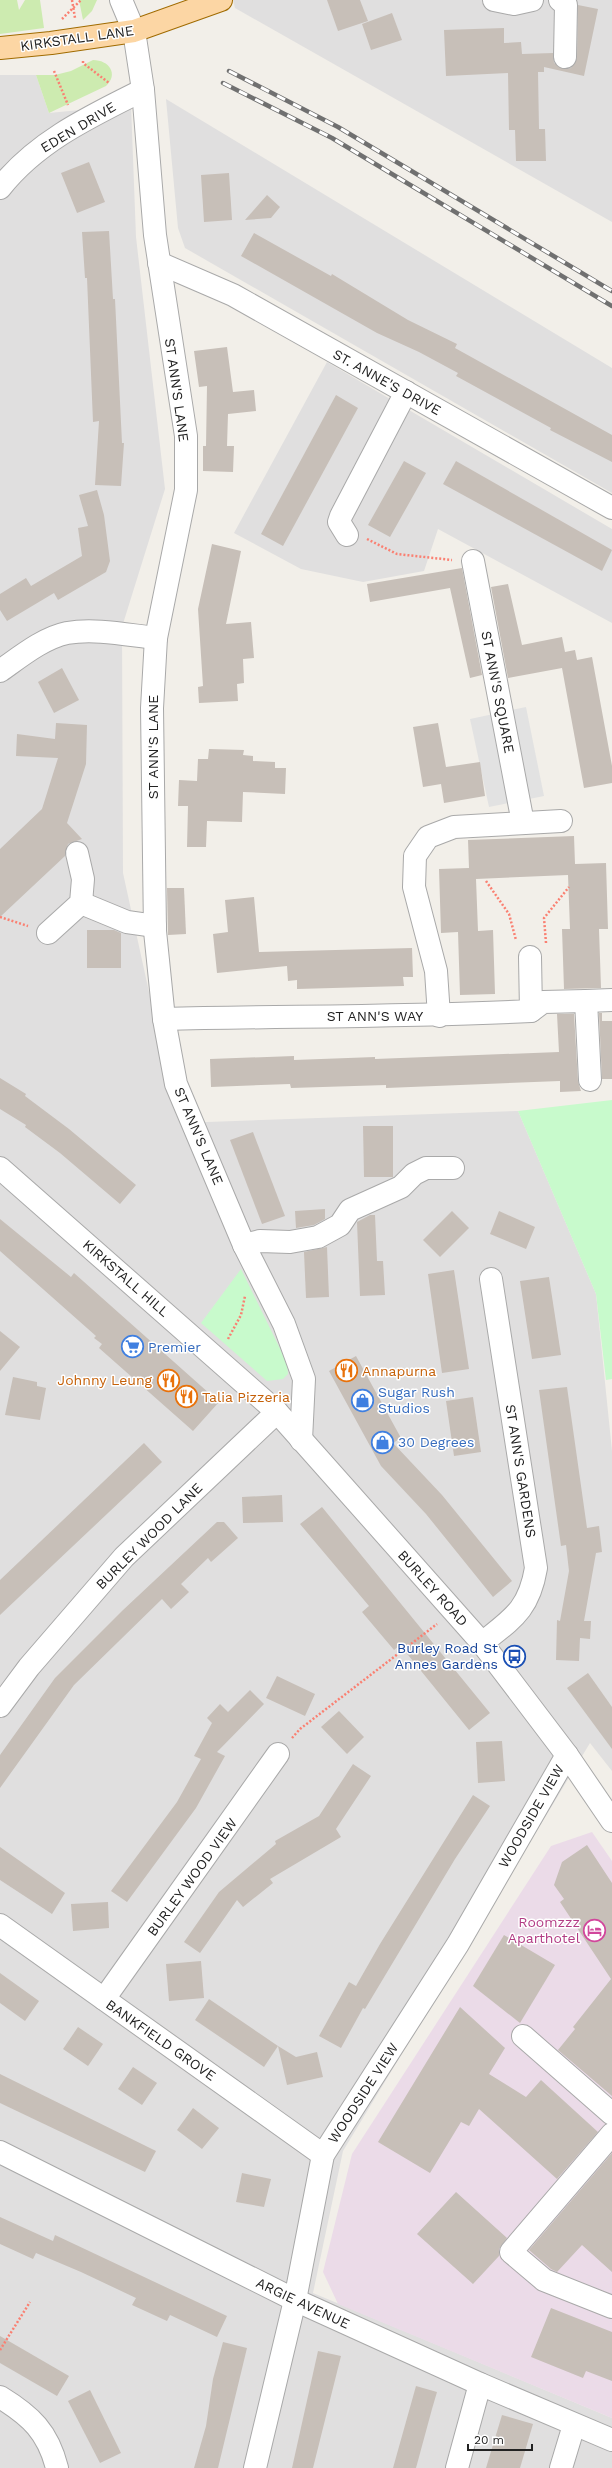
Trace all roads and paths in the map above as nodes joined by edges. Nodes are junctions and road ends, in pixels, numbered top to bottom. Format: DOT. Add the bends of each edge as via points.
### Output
graph roads {
  1 [pos="72,0"];
  2 [pos="121,0"];
  3 [pos="139,0"];
  4 [pos="222,0"];
  5 [pos="494,0"];
  6 [pos="532,0"];
  7 [pos="560,0"];
  8 [pos="76,22"];
  9 [pos="134,31"];
  10 [pos="0,48"];
  11 [pos="82,57"];
  12 [pos="565,57"];
  13 [pos="54,71"];
  14 [pos="143,90"];
  15 [pos="124,99"];
  16 [pos="78,123"];
  17 [pos="0,188"];
  18 [pos="159,263"];
  19 [pos="406,392"];
  20 [pos="612,508"];
  21 [pos="347,535"];
  22 [pos="473,561"];
  23 [pos="156,638"];
  24 [pos="0,671"];
  25 [pos="561,821"];
  26 [pos="523,823"];
  27 [pos="77,853"];
  28 [pos="486,881"];
  29 [pos="569,887"];
  30 [pos="81,903"];
  31 [pos="0,917"];
  32 [pos="155,926"];
  33 [pos="48,933"];
  34 [pos="530,957"];
  35 [pos="612,1000"];
  36 [pos="586,1001"];
  37 [pos="531,1011"];
  38 [pos="439,1016"];
  39 [pos="164,1019"];
  40 [pos="590,1080"];
  41 [pos="0,1168"];
  42 [pos="454,1168"];
  43 [pos="244,1245"];
  44 [pos="258,1272"];
  45 [pos="492,1279"];
  46 [pos="215,1355"];
  47 [pos="252,1388"];
  48 [pos="277,1412"];
  49 [pos="301,1440"];
  50 [pos="454,1612"];
  51 [pos="482,1643"];
  52 [pos="0,1706"];
  53 [pos="278,1754"];
  54 [pos="567,1755"];
  55 [pos="612,1821"];
  56 [pos="0,1925"];
  57 [pos="104,2000"];
  58 [pos="523,2036"];
  59 [pos="612,2114"];
  60 [pos="612,2134"];
  61 [pos="0,2152"];
  62 [pos="323,2155"];
  63 [pos="294,2300"];
  64 [pos="30,2302"];
  65 [pos="612,2307"];
  66 [pos="0,2350"];
  67 [pos="480,2384"];
  68 [pos="0,2397"];
  69 [pos="574,2425"];
  70 [pos="612,2440"];
  71 [pos="57,2468"];
  72 [pos="255,2468"];
  73 [pos="457,2468"];
  74 [pos="561,2468"];
  1 -- 8 [label="path"];
  2 -- 9 [label="street"];
  3 -- 9 [label="street"];
  4 -- 9 [label="main road, KIRKSTALL LANE"];
  5 -- 6 [label="street" via="514,4"];
  7 -- 12 [label="street" via="566,5"];
  9 -- 10 [label="main road, KIRKSTALL LANE"];
  9 -- 14 [label="street, ST ANN'S LANE"];
  11 -- 15 [label="path" via="83,64 109,83"];
  13 -- 16 [label="path"];
  14 -- 15 [label="street, EDEN DRIVE"];
  14 -- 18 [label="street, ST ANN'S LANE"];
  15 -- 16 [label="street, EDEN DRIVE"];
  16 -- 17 [label="street, EDEN DRIVE" via="31,156"];
  18 -- 19 [label="street, ST. ANNE'S DRIVE" via="233,295"];
  18 -- 23 [label="street, ST ANN'S LANE" via="186,436 186,490"];
  19 -- 20 [label="street, ST. ANNE'S DRIVE"];
  19 -- 21 [label="street" via="340,516 339,522"];
  21 -- 22 [label="path" via="364,537 397,554"];
  22 -- 26 [label="street, ST ANN'S SQUARE"];
  23 -- 24 [label="street" via="113,633 67,633 42,643"];
  23 -- 32 [label="street, ST ANN'S LANE" via="152,708"];
  25 -- 26 [label="street"];
  26 -- 38 [label="street" via="454,827 428,837 416,856 414,887 436,971"];
  27 -- 30 [label="street" via="84,879"];
  28 -- 34 [label="path" via="509,914 516,941"];
  29 -- 34 [label="path" via="544,918 547,956"];
  30 -- 32 [label="street" via="127,922"];
  30 -- 33 [label="street"];
  31 -- 33 [label="path"];
  32 -- 39 [label="street, ST ANN'S LANE"];
  34 -- 37 [label="street"];
  35 -- 36 [label="street"];
  36 -- 37 [label="street" via="543,1002"];
  36 -- 40 [label="street"];
  37 -- 38 [label="street, ST ANN'S WAY"];
  38 -- 39 [label="street, ST ANN'S WAY"];
  39 -- 43 [label="street, ST ANN'S LANE" via="176,1084"];
  41 -- 46 [label="street, KIRKSTALL HILL"];
  42 -- 43 [label="street" via="426,1168 414,1174 401,1187 350,1210 340,1225 318,1237 290,1242 260,1241"];
  43 -- 44 [label="street, ST ANN'S LANE"];
  44 -- 46 [label="path" via="247,1281 241,1315"];
  44 -- 49 [label="street, ST ANN'S LANE" via="284,1324 304,1378"];
  45 -- 51 [label="street, ST ANN'S GARDENS" via="536,1568 533,1586 518,1614"];
  46 -- 47 [label="street, KIRKSTALL HILL"];
  47 -- 48 [label="street, BURLEY ROAD"];
  48 -- 49 [label="street, BURLEY ROAD"];
  48 -- 52 [label="street, BURLEY WOOD LANE" via="124,1557 29,1667"];
  49 -- 50 [label="street, BURLEY ROAD"];
  50 -- 51 [label="street, BURLEY ROAD"];
  50 -- 53 [label="path" via="300,1729"];
  51 -- 54 [label="street, BURLEY ROAD"];
  53 -- 57 [label="street, BURLEY WOOD VIEW"];
  54 -- 55 [label="street, BURLEY ROAD"];
  54 -- 62 [label="street, WOODSIDE VIEW" via="458,1944"];
  56 -- 57 [label="street, BANKFIELD GROVE"];
  57 -- 62 [label="street, BANKFIELD GROVE"];
  58 -- 59 [label="street"];
  60 -- 65 [label="street" via="511,2252 544,2280"];
  61 -- 63 [label="street, ARGIE AVENUE"];
  62 -- 63 [label="street, WOODSIDE VIEW"];
  63 -- 67 [label="street, ARGIE AVENUE"];
  63 -- 72 [label="street, WOODSIDE VIEW"];
  64 -- 66 [label="path"];
  67 -- 69 [label="street, ARGIE AVENUE"];
  67 -- 73 [label="street"];
  68 -- 71 [label="street" via="38,2426 52,2450"];
  69 -- 70 [label="street, ARGIE AVENUE"];
  69 -- 74 [label="street"];
}
